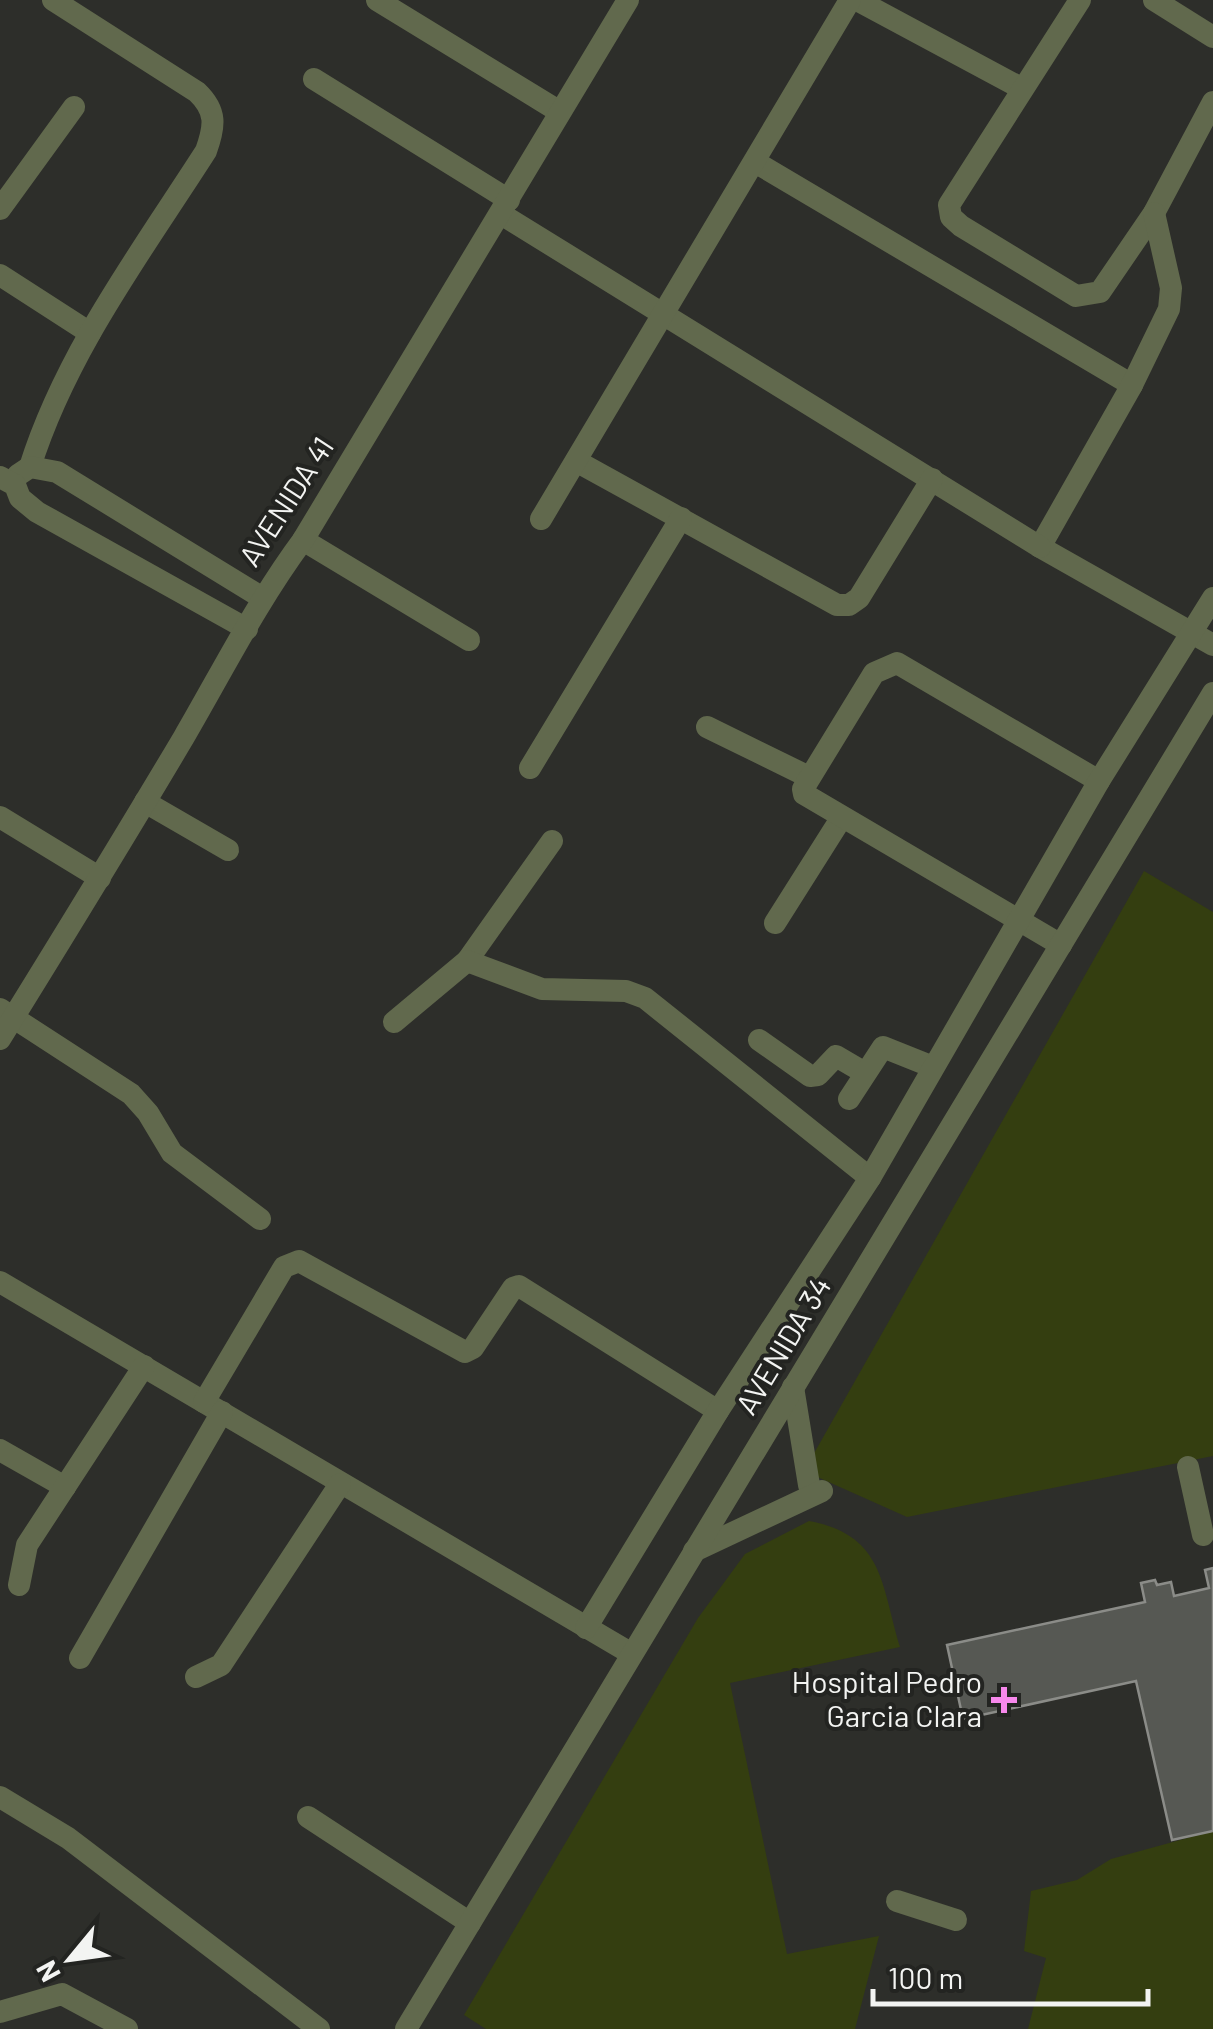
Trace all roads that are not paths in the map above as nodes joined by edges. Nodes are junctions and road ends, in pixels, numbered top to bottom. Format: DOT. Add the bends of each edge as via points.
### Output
graph roads {
  1 [pos="52,0"];
  2 [pos="377,0"];
  3 [pos="628,0"];
  4 [pos="854,0"];
  5 [pos="1080,0"];
  6 [pos="1154,0"];
  7 [pos="1213,36"];
  8 [pos="314,79"];
  9 [pos="1021,88"];
  10 [pos="1213,102"];
  11 [pos="74,107"];
  12 [pos="560,112"];
  13 [pos="755,162"];
  14 [pos="505,207"];
  15 [pos="0,209"];
  16 [pos="1154,213"];
  17 [pos="0,275"];
  18 [pos="666,314"];
  19 [pos="90,333"];
  20 [pos="1132,386"];
  21 [pos="576,462"];
  22 [pos="15,476"];
  23 [pos="932,479"];
  24 [pos="29,506"];
  25 [pos="0,511"];
  26 [pos="681,518"];
  27 [pos="541,519"];
  28 [pos="303,540"];
  29 [pos="1040,547"];
  30 [pos="261,597"];
  31 [pos="1213,598"];
  32 [pos="247,629"];
  33 [pos="1191,632"];
  34 [pos="469,640"];
  35 [pos="1213,644"];
  36 [pos="1213,694"];
  37 [pos="707,727"];
  38 [pos="1204,731"];
  39 [pos="530,768"];
  40 [pos="809,777"];
  41 [pos="1099,781"];
  42 [pos="145,802"];
  43 [pos="0,817"];
  44 [pos="842,817"];
  45 [pos="552,841"];
  46 [pos="228,850"];
  47 [pos="100,878"];
  48 [pos="1018,920"];
  49 [pos="775,923"];
  50 [pos="1062,944"];
  51 [pos="467,961"];
  52 [pos="7,1013"];
  53 [pos="394,1022"];
  54 [pos="0,1039"];
  55 [pos="759,1040"];
  56 [pos="934,1067"];
  57 [pos="865,1073"];
  58 [pos="849,1099"];
  59 [pos="870,1178"];
  60 [pos="260,1219"];
  61 [pos="0,1282"];
  62 [pos="144,1366"];
  63 [pos="794,1388"];
  64 [pos="213,1407"];
  65 [pos="718,1411"];
  66 [pos="0,1450"];
  67 [pos="1188,1467"];
  68 [pos="340,1484"];
  69 [pos="65,1487"];
  70 [pos="1203,1534"];
  71 [pos="694,1551"];
  72 [pos="19,1585"];
  73 [pos="586,1628"];
  74 [pos="632,1654"];
  75 [pos="80,1658"];
  76 [pos="196,1677"];
  77 [pos="0,1797"];
  78 [pos="308,1817"];
  79 [pos="897,1901"];
  80 [pos="956,1920"];
  81 [pos="470,1923"];
  82 [pos="0,2012"];
  83 [pos="127,2029"];
  84 [pos="319,2029"];
  85 [pos="406,2029"];
  1 -- 19 [label="street" via="197,92 210,104 215,127"];
  2 -- 12 [label="street"];
  3 -- 12 [label="street, AVENIDA 41"];
  4 -- 9 [label="street"];
  4 -- 13 [label="street"];
  5 -- 9 [label="street"];
  6 -- 7 [label="street"];
  8 -- 14 [label="street"];
  9 -- 16 [label="street" via="949,205 951,217 1076,296 1089,296 1117,273"];
  10 -- 16 [label="street"];
  11 -- 15 [label="street"];
  12 -- 14 [label="street, AVENIDA 41"];
  13 -- 18 [label="street"];
  13 -- 20 [label="street"];
  14 -- 18 [label="street"];
  14 -- 28 [label="street, AVENIDA 41"];
  16 -- 20 [label="street" via="1171,288 1169,309"];
  17 -- 19 [label="street"];
  18 -- 21 [label="street"];
  18 -- 23 [label="street"];
  19 -- 22 [label="street"];
  20 -- 29 [label="street"];
  21 -- 26 [label="street"];
  21 -- 27 [label="street"];
  22 -- 24 [label="street"];
  22 -- 30 [label="street" via="57,472"];
  23 -- 26 [label="street" via="849,605 822,598"];
  23 -- 29 [label="street"];
  24 -- 25 [label="street"];
  24 -- 32 [label="street"];
  26 -- 39 [label="street"];
  28 -- 30 [label="street, AVENIDA 41"];
  28 -- 34 [label="street"];
  29 -- 33 [label="street"];
  30 -- 32 [label="street, AVENIDA 41"];
  31 -- 33 [label="street"];
  32 -- 42 [label="street, AVENIDA 41"];
  33 -- 35 [label="street"];
  33 -- 41 [label="street"];
  36 -- 38 [label="street, AVENIDA 34"];
  37 -- 40 [label="street"];
  38 -- 50 [label="street, AVENIDA 34"];
  40 -- 41 [label="street" via="874,673 898,663"];
  40 -- 44 [label="street" via="804,794"];
  41 -- 48 [label="street"];
  42 -- 46 [label="street"];
  42 -- 47 [label="street, AVENIDA 41"];
  43 -- 47 [label="street"];
  44 -- 48 [label="street"];
  44 -- 49 [label="street"];
  45 -- 51 [label="street"];
  47 -- 52 [label="street, AVENIDA 41"];
  48 -- 50 [label="street"];
  48 -- 56 [label="street"];
  50 -- 63 [label="street, AVENIDA 34"];
  51 -- 53 [label="street"];
  51 -- 59 [label="street" via="542,989 626,991 645,998"];
  52 -- 54 [label="street, AVENIDA 41"];
  52 -- 60 [label="street" via="130,1094 172,1153"];
  55 -- 57 [label="street" via="810,1076 836,1056"];
  56 -- 57 [label="street" via="888,1046 878,1050"];
  56 -- 59 [label="street"];
  57 -- 58 [label="street"];
  59 -- 65 [label="street"];
  61 -- 62 [label="street"];
  62 -- 64 [label="street"];
  62 -- 69 [label="street"];
  63 -- 71 [label="street, AVENIDA 34"];
  63 -- 71 [label="street" via="816,1488"];
  64 -- 65 [label="street" via="284,1267 299,1261 465,1352 519,1286"];
  64 -- 68 [label="street"];
  64 -- 75 [label="street"];
  65 -- 73 [label="street"];
  66 -- 69 [label="street"];
  67 -- 70 [label="street"];
  68 -- 73 [label="street"];
  68 -- 76 [label="street" via="221,1665"];
  69 -- 72 [label="street" via="27,1545"];
  71 -- 74 [label="street, AVENIDA 34"];
  73 -- 74 [label="street"];
  74 -- 81 [label="street, AVENIDA 34"];
  77 -- 84 [label="street" via="68,1838"];
  78 -- 81 [label="street"];
  79 -- 80 [label="street"];
  81 -- 85 [label="street, AVENIDA 34"];
  82 -- 83 [label="street" via="62,1994"];
}
